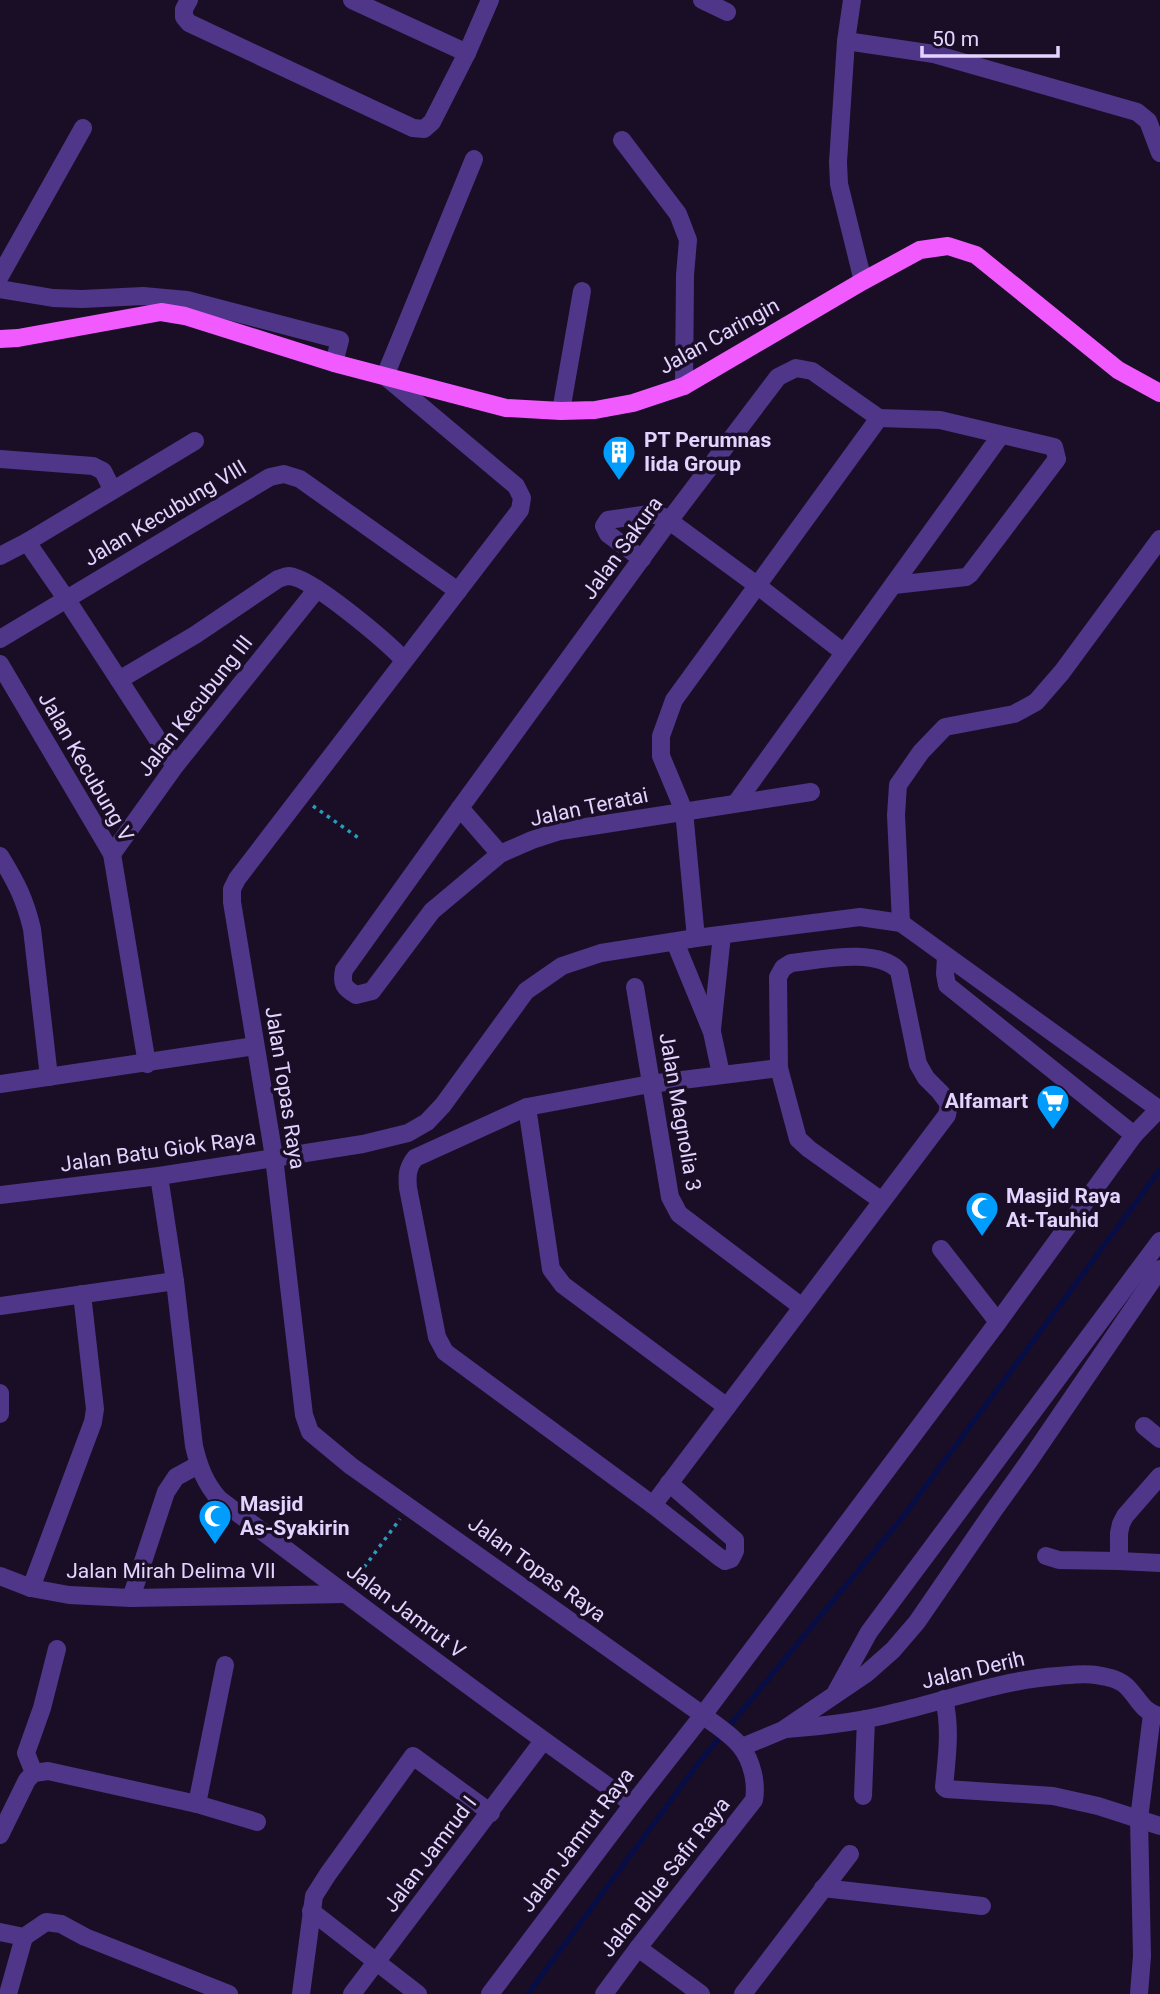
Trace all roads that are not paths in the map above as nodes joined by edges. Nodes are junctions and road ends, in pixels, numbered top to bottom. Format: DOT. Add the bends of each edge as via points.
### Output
graph roads {
  1 [pos="189,0"];
  2 [pos="352,0"];
  3 [pos="490,0"];
  4 [pos="702,0"];
  5 [pos="852,0"];
  6 [pos="727,12"];
  7 [pos="846,41"];
  8 [pos="467,53"];
  9 [pos="83,128"];
  10 [pos="622,140"];
  11 [pos="1160,153"];
  12 [pos="474,159"];
  13 [pos="0,276"];
  14 [pos="863,281"];
  15 [pos="0,289"];
  16 [pos="582,291"];
  17 [pos="0,338"];
  18 [pos="334,363"];
  19 [pos="385,376"];
  20 [pos="684,386"];
  21 [pos="1160,393"];
  22 [pos="561,411"];
  23 [pos="879,418"];
  24 [pos="1001,435"];
  25 [pos="195,441"];
  26 [pos="0,459"];
  27 [pos="112,489"];
  28 [pos="669,521"];
  29 [pos="1160,539"];
  30 [pos="27,542"];
  31 [pos="0,556"];
  32 [pos="642,559"];
  33 [pos="894,585"];
  34 [pos="758,586"];
  35 [pos="317,589"];
  36 [pos="458,591"];
  37 [pos="67,600"];
  38 [pos="0,639"];
  39 [pos="843,652"];
  40 [pos="404,660"];
  41 [pos="0,664"];
  42 [pos="119,680"];
  43 [pos="175,766"];
  44 [pos="811,792"];
  45 [pos="736,803"];
  46 [pos="460,808"];
  47 [pos="684,811"];
  48 [pos="112,853"];
  49 [pos="500,854"];
  50 [pos="0,856"];
  51 [pos="901,923"];
  52 [pos="722,935"];
  53 [pos="696,938"];
  54 [pos="675,942"];
  55 [pos="946,956"];
  56 [pos="635,987"];
  57 [pos="356,995"];
  58 [pos="712,1032"];
  59 [pos="255,1046"];
  60 [pos="147,1063"];
  61 [pos="779,1068"];
  62 [pos="721,1074"];
  63 [pos="49,1077"];
  64 [pos="0,1084"];
  65 [pos="650,1084"];
  66 [pos="527,1107"];
  67 [pos="1159,1109"];
  68 [pos="1134,1135"];
  69 [pos="274,1157"];
  70 [pos="159,1176"];
  71 [pos="0,1195"];
  72 [pos="882,1201"];
  73 [pos="1160,1241"];
  74 [pos="941,1249"];
  75 [pos="1160,1269"];
  76 [pos="175,1281"];
  77 [pos="82,1294"];
  78 [pos="0,1306"];
  79 [pos="803,1307"];
  80 [pos="998,1322"];
  81 [pos="0,1393"];
  82 [pos="727,1407"];
  83 [pos="0,1414"];
  84 [pos="1144,1426"];
  85 [pos="1160,1439"];
  86 [pos="198,1465"];
  87 [pos="1160,1476"];
  88 [pos="669,1483"];
  89 [pos="653,1505"];
  90 [pos="1046,1556"];
  91 [pos="1119,1561"];
  92 [pos="1160,1563"];
  93 [pos="0,1576"];
  94 [pos="31,1588"];
  95 [pos="345,1594"];
  96 [pos="131,1598"];
  97 [pos="57,1649"];
  98 [pos="225,1665"];
  99 [pos="834,1695"];
  100 [pos="944,1699"];
  101 [pos="1156,1715"];
  102 [pos="866,1719"];
  103 [pos="708,1720"];
  104 [pos="783,1730"];
  105 [pos="543,1741"];
  106 [pos="738,1744"];
  107 [pos="34,1773"];
  108 [pos="863,1796"];
  109 [pos="197,1804"];
  110 [pos="632,1804"];
  111 [pos="491,1813"];
  112 [pos="1139,1819"];
  113 [pos="257,1822"];
  114 [pos="1160,1826"];
  115 [pos="0,1835"];
  116 [pos="850,1854"];
  117 [pos="823,1888"];
  118 [pos="982,1906"];
  119 [pos="311,1911"];
  120 [pos="0,1932"];
  121 [pos="24,1937"];
  122 [pos="638,1948"];
  123 [pos="377,1961"];
  124 [pos="8,1994"];
  125 [pos="229,1994"];
  126 [pos="301,1994"];
  127 [pos="352,1994"];
  128 [pos="418,1994"];
  129 [pos="490,1994"];
  130 [pos="604,1994"];
  131 [pos="701,1994"];
  132 [pos="743,1994"];
  133 [pos="1139,1994"];
  1 -- 8 [label="street" via="184,9 189,23 413,128 425,129 432,122"];
  2 -- 8 [label="street"];
  3 -- 8 [label="street"];
  4 -- 6 [label="street"];
  5 -- 7 [label="street"];
  7 -- 11 [label="street" via="934,54 1137,112 1148,121"];
  7 -- 14 [label="street" via="839,184"];
  9 -- 13 [label="street"];
  10 -- 20 [label="street" via="678,214 688,240"];
  12 -- 19 [label="street"];
  14 -- 20 [label="main road, Jalan Caringin"];
  14 -- 21 [label="main road, Jalan Caringin" via="920,250 948,246 976,255 1118,370"];
  15 -- 18 [label="street" via="53,298 187,300 340,340"];
  16 -- 22 [label="street"];
  17 -- 18 [label="main road, Jalan Caringin" via="161,312"];
  18 -- 19 [label="main road, Jalan Caringin"];
  19 -- 22 [label="main road, Jalan Caringin" via="506,408"];
  19 -- 36 [label="street, Jalan Topas Raya" via="516,486 522,498 520,510"];
  20 -- 22 [label="main road, Jalan Caringin" via="633,403"];
  23 -- 24 [label="street" via="940,420"];
  23 -- 28 [label="street, Jalan Sakura" via="812,371 796,368 778,377"];
  23 -- 34 [label="street"];
  24 -- 33 [label="street"];
  24 -- 33 [label="street" via="1054,447 1057,459 970,574"];
  25 -- 27 [label="street"];
  26 -- 27 [label="street" via="93,467 103,471"];
  27 -- 30 [label="street"];
  28 -- 32 [label="street, Jalan Sakura"];
  28 -- 32 [label="street" via="649,514 608,520 604,526 608,534"];
  28 -- 34 [label="street"];
  29 -- 51 [label="street" via="1036,702 1014,714 945,727 898,785"];
  30 -- 31 [label="street"];
  30 -- 37 [label="street"];
  32 -- 46 [label="street, Jalan Sakura"];
  33 -- 39 [label="street"];
  34 -- 39 [label="street"];
  34 -- 47 [label="street" via="674,699 661,736 661,756"];
  35 -- 40 [label="street"];
  35 -- 42 [label="street" via="292,576 283,577"];
  35 -- 43 [label="street, Jalan Kecubung III"];
  36 -- 37 [label="street, Jalan Kecubung VIII" via="300,479 284,474 270,477"];
  36 -- 40 [label="street, Jalan Topas Raya"];
  37 -- 38 [label="street, Jalan Kecubung VIII"];
  37 -- 42 [label="street"];
  39 -- 45 [label="street"];
  40 -- 59 [label="street, Jalan Topas Raya" via="232,889"];
  41 -- 48 [label="street, Jalan Kecubung V"];
  42 -- 43 [label="street"];
  43 -- 48 [label="street, Jalan Kecubung III"];
  44 -- 45 [label="street, Jalan Teratai"];
  45 -- 47 [label="street, Jalan Teratai"];
  46 -- 49 [label="street"];
  46 -- 57 [label="street, Jalan Sakura" via="344,970 345,989"];
  47 -- 49 [label="street, Jalan Teratai" via="560,831"];
  47 -- 53 [label="street"];
  48 -- 60 [label="street, Jalan Kecubung V"];
  49 -- 57 [label="street, Jalan Teratai" via="432,911 372,991"];
  50 -- 63 [label="street" via="21,891 32,929"];
  51 -- 52 [label="street" via="860,917"];
  51 -- 55 [label="street"];
  52 -- 53 [label="street"];
  52 -- 58 [label="street"];
  53 -- 54 [label="street"];
  54 -- 58 [label="street"];
  54 -- 69 [label="street, Jalan Batu Giok Raya" via="601,953 562,966 526,991 427,1122 363,1144"];
  55 -- 67 [label="street"];
  55 -- 68 [label="street" via="947,985"];
  56 -- 65 [label="street, Jalan Magnolia 3"];
  58 -- 62 [label="street"];
  59 -- 60 [label="street"];
  59 -- 69 [label="street, Jalan Topas Raya"];
  60 -- 63 [label="street"];
  61 -- 62 [label="street"];
  61 -- 72 [label="street" via="798,1139"];
  61 -- 72 [label="street" via="777,988 783,968 791,963 857,956 893,964 899,971 918,1064 949,1104 947,1115"];
  62 -- 65 [label="street"];
  63 -- 64 [label="street"];
  65 -- 66 [label="street"];
  65 -- 79 [label="street, Jalan Magnolia 3" via="670,1197 679,1214"];
  66 -- 82 [label="street" via="551,1269 563,1285"];
  66 -- 89 [label="street" via="415,1158 409,1166 408,1188 436,1337 445,1352"];
  67 -- 68 [label="street, Jalan Jamrut Raya"];
  68 -- 80 [label="street, Jalan Jamrut Raya"];
  69 -- 70 [label="street, Jalan Batu Giok Raya"];
  69 -- 103 [label="street, Jalan Topas Raya" via="304,1415 310,1432 351,1466"];
  70 -- 71 [label="street, Jalan Batu Giok Raya"];
  70 -- 76 [label="street, Jalan Jamrut V"];
  72 -- 79 [label="street"];
  73 -- 99 [label="street" via="869,1632"];
  74 -- 80 [label="street"];
  75 -- 99 [label="street" via="917,1622 867,1673"];
  76 -- 77 [label="street"];
  76 -- 86 [label="street, Jalan Jamrut V"];
  77 -- 78 [label="street"];
  77 -- 94 [label="street" via="93,1422"];
  79 -- 82 [label="street"];
  80 -- 103 [label="street, Jalan Jamrut Raya"];
  81 -- 83 [label="street"];
  82 -- 88 [label="street"];
  84 -- 85 [label="street"];
  86 -- 95 [label="street, Jalan Jamrut V" via="219,1499"];
  86 -- 96 [label="street" via="176,1478 166,1492"];
  87 -- 91 [label="street" via="1121,1524"];
  88 -- 89 [label="street"];
  88 -- 89 [label="street" via="735,1540 731,1559 719,1557"];
  90 -- 91 [label="street"];
  91 -- 92 [label="street"];
  93 -- 94 [label="street, Jalan Mirah Delima VII"];
  94 -- 96 [label="street, Jalan Mirah Delima VII"];
  95 -- 96 [label="street, Jalan Mirah Delima VII"];
  95 -- 105 [label="street, Jalan Jamrut V"];
  97 -- 107 [label="street" via="26,1753"];
  98 -- 109 [label="street"];
  99 -- 104 [label="street"];
  100 -- 101 [label="street, Jalan Derih" via="1037,1677 1093,1674 1118,1680 1144,1709"];
  100 -- 102 [label="street, Jalan Derih"];
  100 -- 112 [label="street" via="949,1742 946,1789 1053,1796"];
  101 -- 112 [label="street"];
  102 -- 104 [label="street, Jalan Derih"];
  102 -- 108 [label="street"];
  103 -- 106 [label="street, Jalan Topas Raya"];
  103 -- 110 [label="street, Jalan Jamrut Raya"];
  104 -- 106 [label="street"];
  105 -- 110 [label="street, Jalan Jamrut V"];
  105 -- 111 [label="street, Jalan Jamrud I"];
  106 -- 122 [label="street, Jalan Blue Safir Raya" via="750,1763 754,1800"];
  107 -- 109 [label="street" via="48,1771"];
  107 -- 115 [label="street" via="26,1780"];
  109 -- 113 [label="street"];
  110 -- 129 [label="street, Jalan Jamrut Raya"];
  111 -- 119 [label="street" via="413,1756 328,1874 314,1896"];
  111 -- 123 [label="street, Jalan Jamrud I"];
  112 -- 114 [label="street"];
  112 -- 133 [label="street"];
  116 -- 117 [label="street"];
  117 -- 118 [label="street"];
  117 -- 132 [label="street"];
  119 -- 123 [label="street"];
  119 -- 126 [label="street"];
  120 -- 121 [label="street"];
  121 -- 124 [label="street"];
  121 -- 125 [label="street" via="46,1922 61,1924"];
  122 -- 130 [label="street, Jalan Blue Safir Raya"];
  122 -- 131 [label="street"];
  123 -- 127 [label="street, Jalan Jamrud I"];
  123 -- 128 [label="street"];
}
